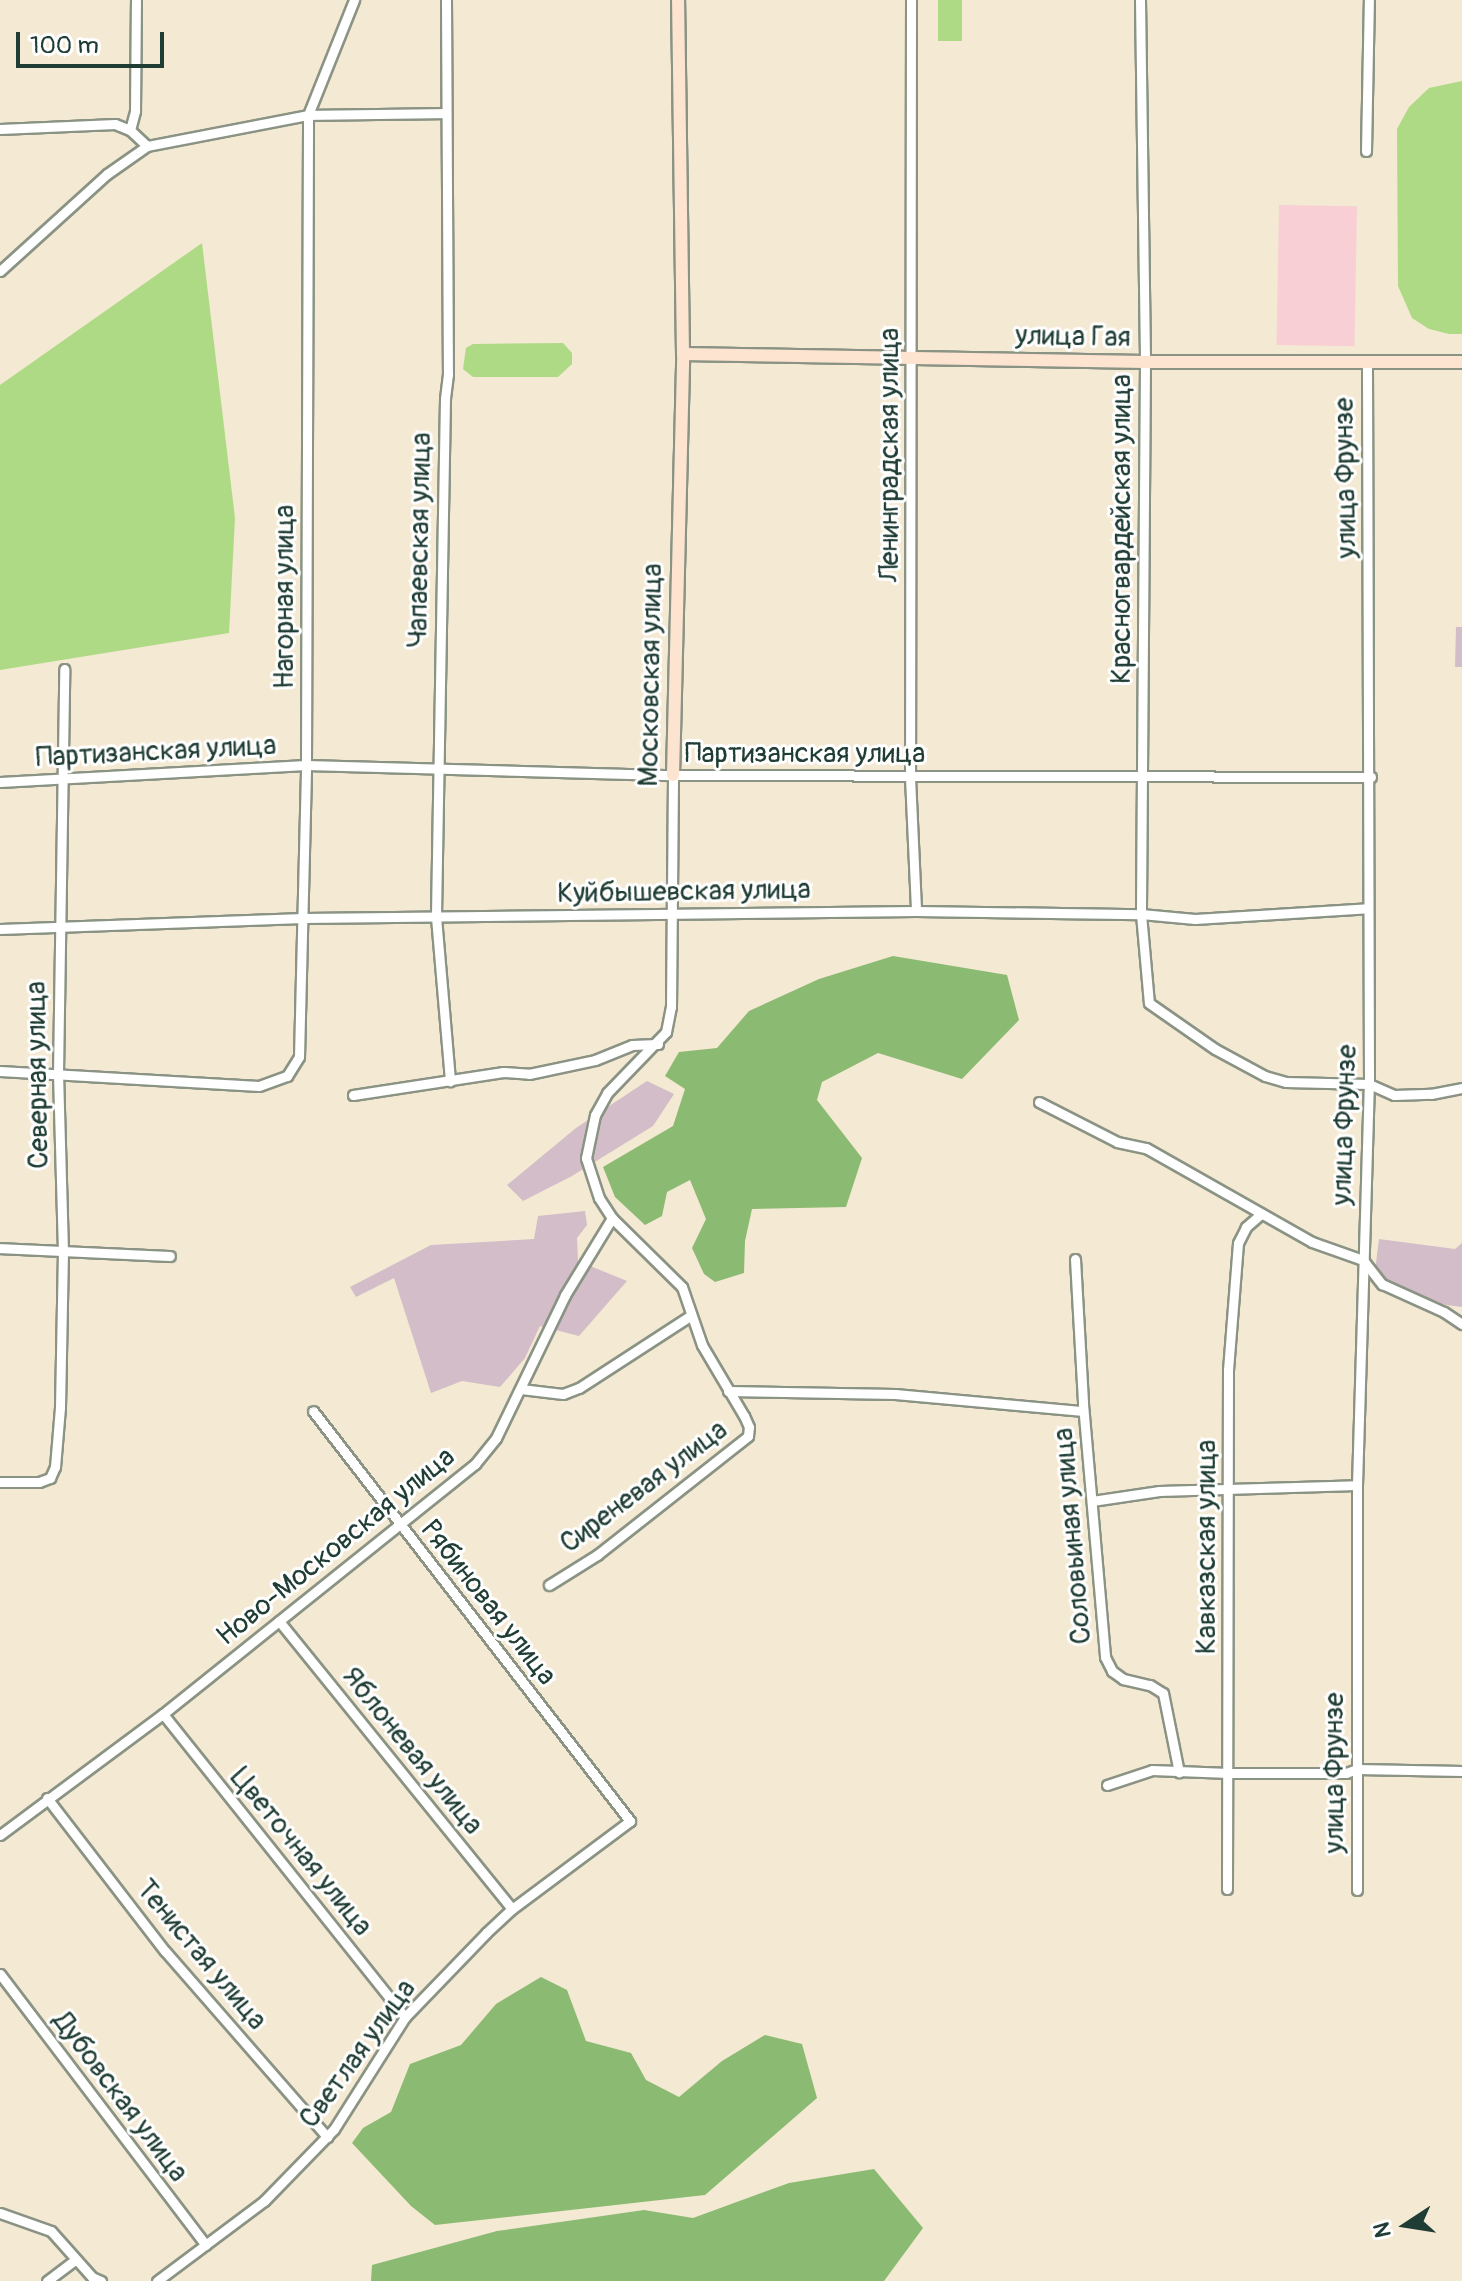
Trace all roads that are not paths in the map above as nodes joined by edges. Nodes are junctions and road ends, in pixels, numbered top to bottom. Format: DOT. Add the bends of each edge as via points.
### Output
graph roads {
  1 [pos="136,0"];
  2 [pos="354,0"];
  3 [pos="446,0"];
  4 [pos="678,0"];
  5 [pos="911,0"];
  6 [pos="1140,0"];
  7 [pos="1369,0"];
  8 [pos="318,90"];
  9 [pos="327,113"];
  10 [pos="446,113"];
  11 [pos="308,115"];
  12 [pos="0,129"];
  13 [pos="130,130"];
  14 [pos="147,146"];
  15 [pos="1366,151"];
  16 [pos="0,271"];
  17 [pos="683,354"];
  18 [pos="913,358"];
  19 [pos="1367,361"];
  20 [pos="1145,362"];
  21 [pos="1462,362"];
  22 [pos="64,669"];
  23 [pos="306,765"];
  24 [pos="439,767"];
  25 [pos="673,775"];
  26 [pos="1143,776"];
  27 [pos="910,777"];
  28 [pos="1371,777"];
  29 [pos="64,780"];
  30 [pos="0,782"];
  31 [pos="1368,908"];
  32 [pos="916,911"];
  33 [pos="670,914"];
  34 [pos="1141,914"];
  35 [pos="436,917"];
  36 [pos="303,918"];
  37 [pos="60,927"];
  38 [pos="0,929"];
  39 [pos="658,1044"];
  40 [pos="0,1071"];
  41 [pos="58,1073"];
  42 [pos="450,1081"];
  43 [pos="1369,1084"];
  44 [pos="1462,1088"];
  45 [pos="353,1095"];
  46 [pos="1039,1102"];
  47 [pos="1261,1214"];
  48 [pos="612,1218"];
  49 [pos="0,1248"];
  50 [pos="63,1252"];
  51 [pos="170,1256"];
  52 [pos="1075,1259"];
  53 [pos="1363,1260"];
  54 [pos="682,1287"];
  55 [pos="1444,1312"];
  56 [pos="1462,1313"];
  57 [pos="690,1316"];
  58 [pos="1462,1324"];
  59 [pos="521,1389"];
  60 [pos="728,1391"];
  61 [pos="313,1411"];
  62 [pos="1083,1411"];
  63 [pos="0,1482"];
  64 [pos="1357,1485"];
  65 [pos="1229,1487"];
  66 [pos="1092,1501"];
  67 [pos="399,1525"];
  68 [pos="549,1585"];
  69 [pos="279,1621"];
  70 [pos="163,1714"];
  71 [pos="1357,1769"];
  72 [pos="1462,1771"];
  73 [pos="1179,1772"];
  74 [pos="1229,1773"];
  75 [pos="1107,1785"];
  76 [pos="47,1798"];
  77 [pos="630,1821"];
  78 [pos="0,1835"];
  79 [pos="1227,1889"];
  80 [pos="1357,1890"];
  81 [pos="512,1909"];
  82 [pos="0,1974"];
  83 [pos="405,2017"];
  84 [pos="327,2137"];
  85 [pos="0,2213"];
  86 [pos="206,2245"];
  87 [pos="76,2259"];
  88 [pos="47,2281"];
  89 [pos="101,2281"];
  90 [pos="157,2281"];
  1 -- 13 [label="street" via="135,111"];
  2 -- 8 [label="street"];
  3 -- 10 [label="street, Чапаевская улица"];
  4 -- 17 [label="street, Московская улица"];
  5 -- 18 [label="street, Ленинградская улица"];
  6 -- 20 [label="street, Красногвардейская улица"];
  7 -- 15 [label="street"];
  8 -- 9 [label="street"];
  8 -- 11 [label="street"];
  9 -- 10 [label="street"];
  9 -- 11 [label="street"];
  10 -- 24 [label="street, Чапаевская улица" via="448,374"];
  11 -- 14 [label="street"];
  11 -- 23 [label="street, Нагорная улица"];
  12 -- 13 [label="street" via="115,124"];
  13 -- 14 [label="street"];
  14 -- 16 [label="street" via="107,174"];
  17 -- 18 [label="street, улица Гая"];
  17 -- 25 [label="street, Московская улица"];
  18 -- 20 [label="street, улица Гая"];
  18 -- 27 [label="street, Ленинградская улица"];
  19 -- 20 [label="street, улица Гая"];
  19 -- 21 [label="street, улица Гая"];
  19 -- 28 [label="street, улица Фрунзе"];
  20 -- 26 [label="street, Красногвардейская улица"];
  22 -- 29 [label="street, Северная улица"];
  23 -- 24 [label="street, Партизанская улица"];
  23 -- 29 [label="street, Партизанская улица"];
  23 -- 36 [label="street, Нагорная улица"];
  24 -- 25 [label="street, Партизанская улица"];
  24 -- 35 [label="street, Чапаевская улица"];
  25 -- 27 [label="street, Партизанская улица"];
  25 -- 33 [label="street, Московская улица"];
  26 -- 27 [label="street, Партизанская улица"];
  26 -- 28 [label="street, Партизанская улица"];
  26 -- 34 [label="street, Красногвардейская улица"];
  27 -- 32 [label="street, Ленинградская улица"];
  28 -- 31 [label="street, улица Фрунзе"];
  29 -- 30 [label="street, Партизанская улица"];
  29 -- 37 [label="street, Северная улица"];
  31 -- 34 [label="street, Куйбышевская улица" via="1195,919"];
  31 -- 43 [label="street, улица Фрунзе"];
  32 -- 33 [label="street, Куйбышевская улица"];
  32 -- 34 [label="street, Куйбышевская улица"];
  33 -- 35 [label="street, Куйбышевская улица"];
  33 -- 39 [label="street, Московская улица" via="671,1007"];
  34 -- 43 [label="street, Красногвардейская улица" via="1149,1003 1265,1076 1286,1082"];
  35 -- 36 [label="street, Куйбышевская улица"];
  35 -- 42 [label="street, Чапаевская улица"];
  36 -- 37 [label="street, Куйбышевская улица"];
  36 -- 41 [label="street, Нагорная улица" via="299,1057 287,1076 239,1087"];
  37 -- 38 [label="street, Куйбышевская улица"];
  37 -- 41 [label="street, Северная улица"];
  39 -- 42 [label="street" via="632,1045 595,1060 529,1074 503,1072"];
  39 -- 48 [label="street, Московская улица" via="607,1093 592,1126 586,1158"];
  40 -- 41 [label="street"];
  41 -- 50 [label="street, Северная улица"];
  42 -- 45 [label="street"];
  43 -- 44 [label="street" via="1394,1095"];
  43 -- 53 [label="street, улица Фрунзе"];
  46 -- 47 [label="street" via="1117,1142 1146,1148"];
  47 -- 53 [label="street" via="1312,1242"];
  47 -- 65 [label="street, Кавказская улица" via="1238,1243 1228,1370"];
  48 -- 54 [label="street, Московская улица"];
  48 -- 59 [label="street, Ново-Московская улица" via="565,1295"];
  49 -- 50 [label="street"];
  50 -- 51 [label="street"];
  50 -- 63 [label="street, Северная улица" via="55,1467 50,1478 39,1482"];
  52 -- 62 [label="street, Соловьиная улица"];
  53 -- 55 [label="street" via="1382,1284"];
  53 -- 64 [label="street, улица Фрунзе"];
  54 -- 57 [label="street, Сиреневая улица"];
  55 -- 56 [label="street"];
  55 -- 58 [label="street"];
  57 -- 59 [label="street" via="579,1388 563,1394"];
  57 -- 60 [label="street, Сиреневая улица"];
  59 -- 67 [label="street, Ново-Московская улица" via="496,1438 475,1464"];
  60 -- 62 [label="street" via="895,1394"];
  60 -- 68 [label="street, Сиреневая улица" via="749,1427 748,1436 597,1555"];
  61 -- 67 [label="street, Рябиновая улица"];
  62 -- 66 [label="street, Соловьиная улица"];
  64 -- 65 [label="street"];
  64 -- 71 [label="street, улица Фрунзе"];
  65 -- 66 [label="street"];
  65 -- 74 [label="street, Кавказская улица"];
  66 -- 73 [label="street, Соловьиная улица" via="1105,1657 1123,1679 1163,1693"];
  67 -- 69 [label="street, Ново-Московская улица"];
  67 -- 77 [label="street, Рябиновая улица"];
  69 -- 70 [label="street, Ново-Московская улица"];
  69 -- 81 [label="street, Яблоневая улица"];
  70 -- 76 [label="street, Ново-Московская улица"];
  70 -- 83 [label="street, Цветочная улица"];
  71 -- 72 [label="street"];
  71 -- 74 [label="street"];
  71 -- 80 [label="street, улица Фрунзе"];
  73 -- 74 [label="street"];
  73 -- 75 [label="street" via="1152,1770"];
  74 -- 79 [label="street, Кавказская улица"];
  76 -- 78 [label="street, Ново-Московская улица"];
  76 -- 84 [label="street, Тенистая улица" via="165,1951"];
  77 -- 81 [label="street, Светлая улица"];
  81 -- 83 [label="street, Светлая улица"];
  82 -- 86 [label="street, Дубовская улица"];
  83 -- 84 [label="street, Светлая улица"];
  84 -- 86 [label="street, Светлая улица" via="264,2201"];
  85 -- 87 [label="street" via="51,2231"];
  86 -- 90 [label="street, Светлая улица"];
  87 -- 88 [label="street"];
  87 -- 89 [label="street"];
}
